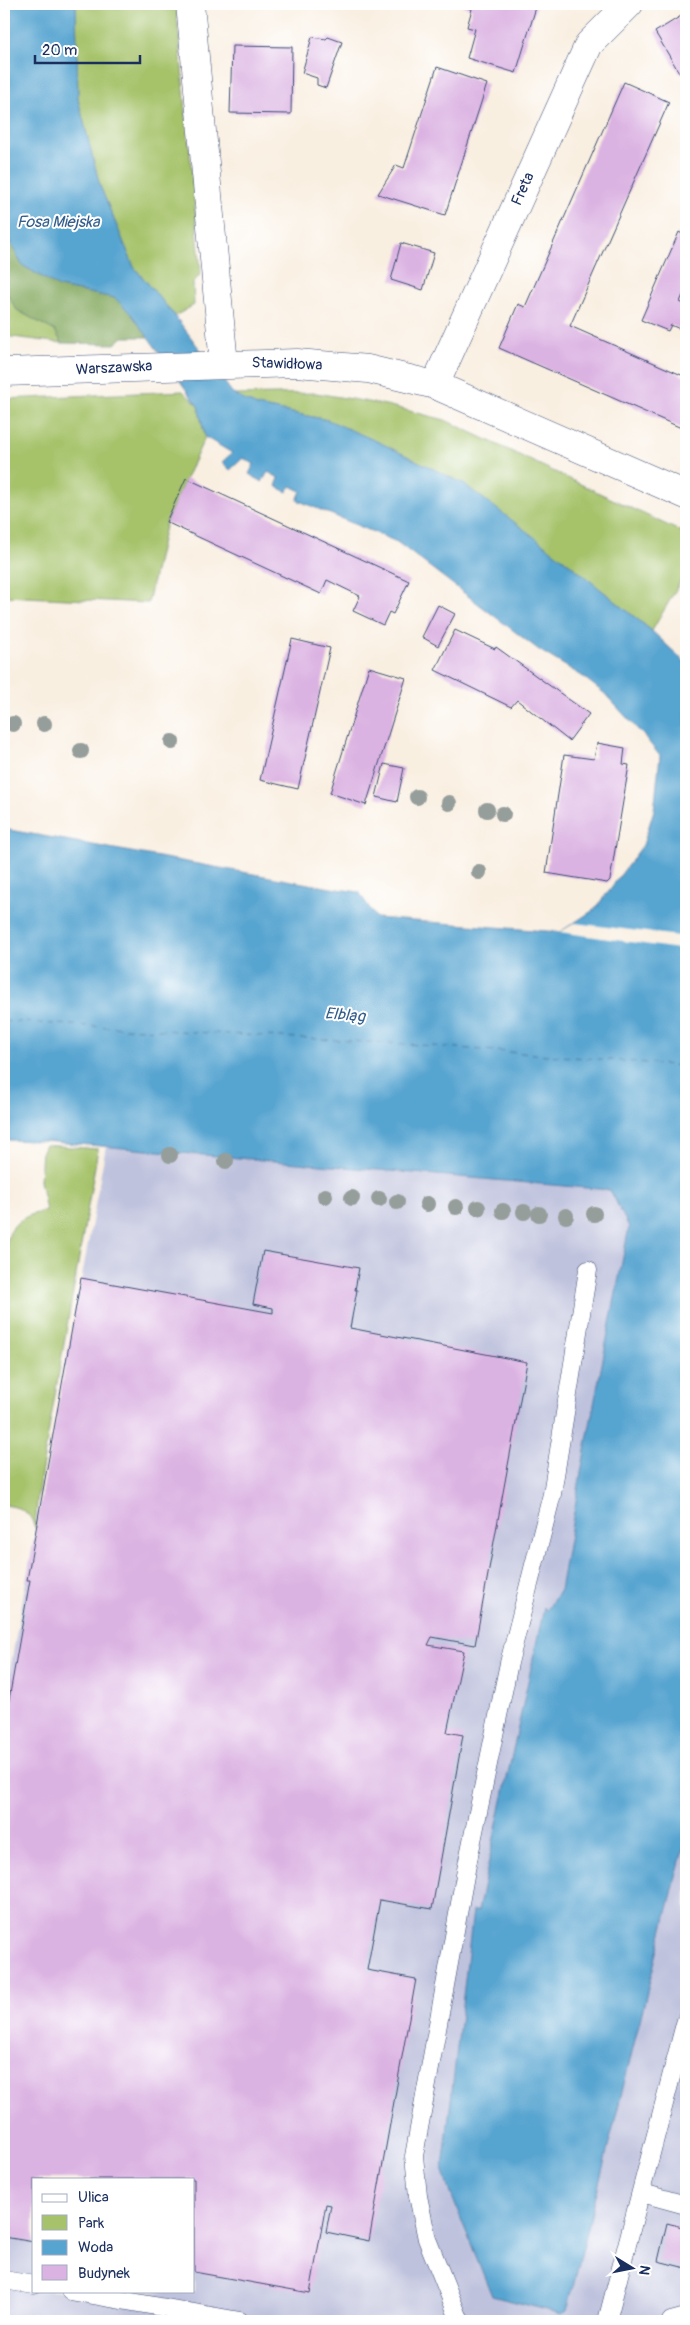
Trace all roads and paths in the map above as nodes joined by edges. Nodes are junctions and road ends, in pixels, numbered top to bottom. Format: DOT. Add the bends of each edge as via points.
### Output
graph roads {
  1 [pos="190,4"];
  2 [pos="629,4"];
  3 [pos="224,364"];
  4 [pos="4,372"];
  5 [pos="435,385"];
  6 [pos="686,495"];
  7 [pos="588,1270"];
  8 [pos="686,2020"];
  9 [pos="642,2193"];
  10 [pos="686,2205"];
  11 [pos="4,2280"];
  12 [pos="32,2285"];
  13 [pos="76,2292"];
  14 [pos="686,2317"];
  15 [pos="240,2321"];
  16 [pos="460,2321"];
  17 [pos="607,2321"];
  18 [pos="672,2321"];
  1 -- 3 [label="street"];
  2 -- 5 [label="street, Freta" via="589,44"];
  3 -- 4 [label="street, Warszawska"];
  3 -- 5 [label="street, Stawidłowa" via="298,363 368,369"];
  5 -- 6 [label="street, Stawidłowa"];
  7 -- 16 [label="lane" via="552,1494 499,1710 414,2156 427,2239"];
  8 -- 9 [label="lane"];
  9 -- 10 [label="lane"];
  9 -- 17 [label="lane"];
  11 -- 12 [label="lane"];
  13 -- 15 [label="lane"];
  14 -- 18 [label="lane"];
}
